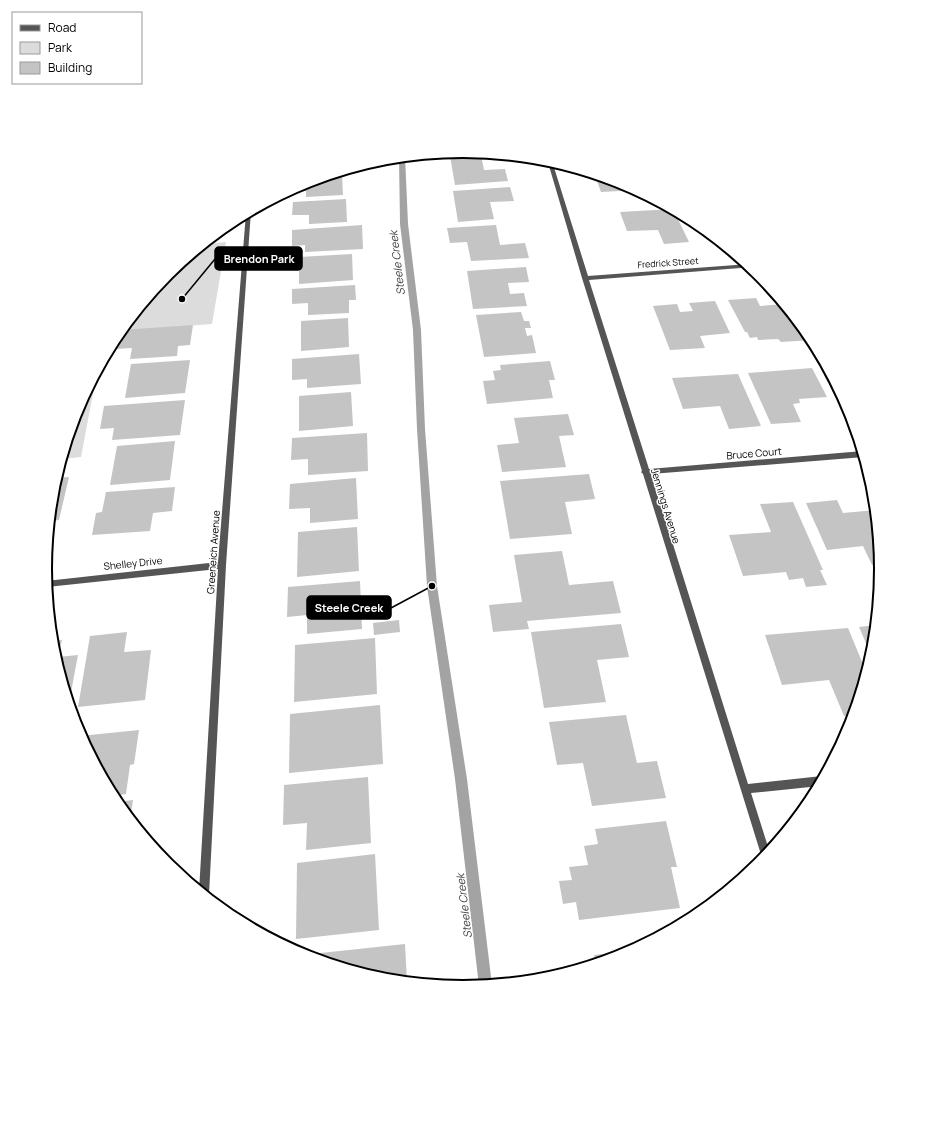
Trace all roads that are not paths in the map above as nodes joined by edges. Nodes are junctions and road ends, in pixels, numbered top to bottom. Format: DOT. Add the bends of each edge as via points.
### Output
graph roads {
  1 [pos="551,167"];
  2 [pos="248,219"];
  3 [pos="742,267"];
  4 [pos="585,278"];
  5 [pos="859,454"];
  6 [pos="645,472"];
  7 [pos="222,564"];
  8 [pos="53,583"];
  9 [pos="816,782"];
  10 [pos="745,789"];
  11 [pos="764,850"];
  12 [pos="204,888"];
  1 -- 4 [label="street, Jennings Avenue"];
  2 -- 7 [label="street, Greeneich Avenue"];
  3 -- 4 [label="street, Fredrick Street"];
  4 -- 6 [label="street, Jennings Avenue"];
  5 -- 6 [label="street, Bruce Court"];
  6 -- 10 [label="street, Jennings Avenue"];
  7 -- 8 [label="street, Shelley Drive"];
  7 -- 12 [label="street, Greeneich Avenue"];
  9 -- 10 [label="street"];
  10 -- 11 [label="street, Jennings Avenue"];
}
